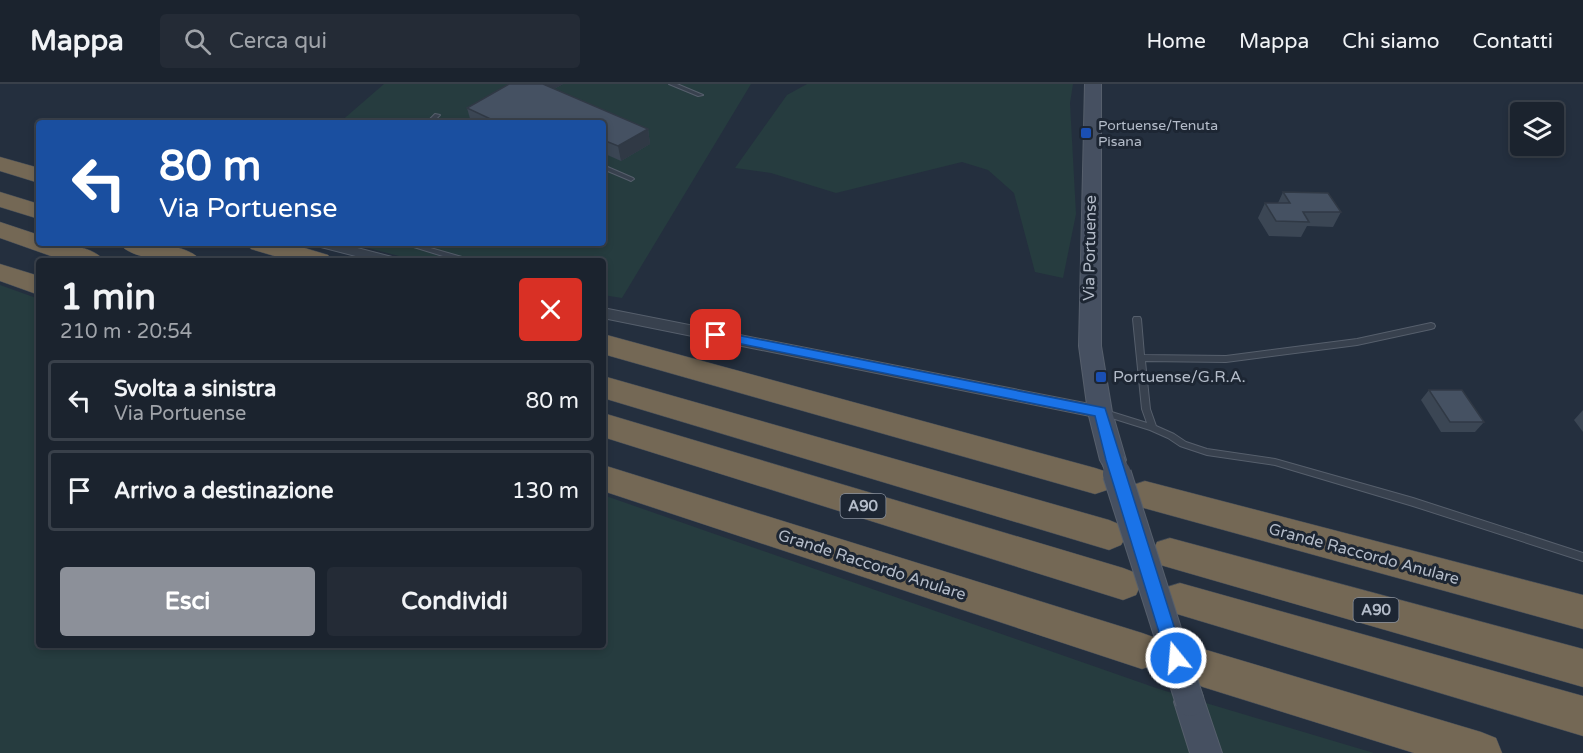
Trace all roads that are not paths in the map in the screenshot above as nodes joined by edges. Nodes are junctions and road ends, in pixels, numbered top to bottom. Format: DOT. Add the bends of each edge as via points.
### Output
graph roads {
  1 [pos="672,84"];
  2 [pos="1093,84"];
  3 [pos="700,95"];
  4 [pos="437,115"];
  5 [pos="432,120"];
  6 [pos="0,164"];
  7 [pos="606,168"];
  8 [pos="36,175"];
  9 [pos="631,179"];
  10 [pos="0,199"];
  11 [pos="36,211"];
  12 [pos="0,230"];
  13 [pos="36,242"];
  14 [pos="47,246"];
  15 [pos="141,246"];
  16 [pos="270,246"];
  17 [pos="334,246"];
  18 [pos="416,246"];
  19 [pos="82,258"];
  20 [pos="179,258"];
  21 [pos="309,258"];
  22 [pos="380,258"];
  23 [pos="457,258"];
  24 [pos="0,272"];
  25 [pos="36,285"];
  26 [pos="606,314"];
  27 [pos="1137,319"];
  28 [pos="1431,326"];
  29 [pos="606,345"];
  30 [pos="1140,358"];
  31 [pos="606,388"];
  32 [pos="1101,412"];
  33 [pos="606,426"];
  34 [pos="1153,429"];
  35 [pos="1104,471"];
  36 [pos="606,479"];
  37 [pos="1145,495"];
  38 [pos="1109,535"];
  39 [pos="1170,553"];
  40 [pos="1583,557"];
  41 [pos="1123,584"];
  42 [pos="1180,599"];
  43 [pos="1583,612"];
  44 [pos="1142,651"];
  45 [pos="1583,668"];
  46 [pos="1196,685"];
  47 [pos="1583,716"];
  48 [pos="1206,753"];
  49 [pos="1481,753"];
  1 -- 3 [label="lane"];
  2 -- 32 [label="main road, Via Portuense" via="1089,318 1093,374"];
  4 -- 5 [label="lane"];
  6 -- 8 [label="highway"];
  7 -- 9 [label="lane"];
  10 -- 11 [label="highway"];
  12 -- 13 [label="highway"];
  14 -- 19 [label="highway"];
  15 -- 20 [label="highway"];
  16 -- 21 [label="highway"];
  17 -- 22 [label="street"];
  18 -- 23 [label="lane"];
  24 -- 25 [label="highway"];
  26 -- 32 [label="street"];
  27 -- 30 [label="lane"];
  28 -- 30 [label="lane" via="1357,342 1227,359"];
  29 -- 35 [label="highway"];
  30 -- 34 [label="lane" via="1146,409"];
  31 -- 38 [label="highway, A90"];
  32 -- 34 [label="lane"];
  32 -- 35 [label="main road, Via Portuense"];
  33 -- 41 [label="highway, A90"];
  34 -- 40 [label="lane" via="1207,452 1275,462"];
  35 -- 46 [label="main road, Via Portuense, bridge"];
  36 -- 44 [label="highway, Grande Raccordo Anulare"];
  37 -- 43 [label="highway, Grande Raccordo Anulare"];
  39 -- 45 [label="highway, A90"];
  42 -- 47 [label="highway"];
  46 -- 48 [label="main road, Via Portuense"];
  46 -- 49 [label="highway"];
}
